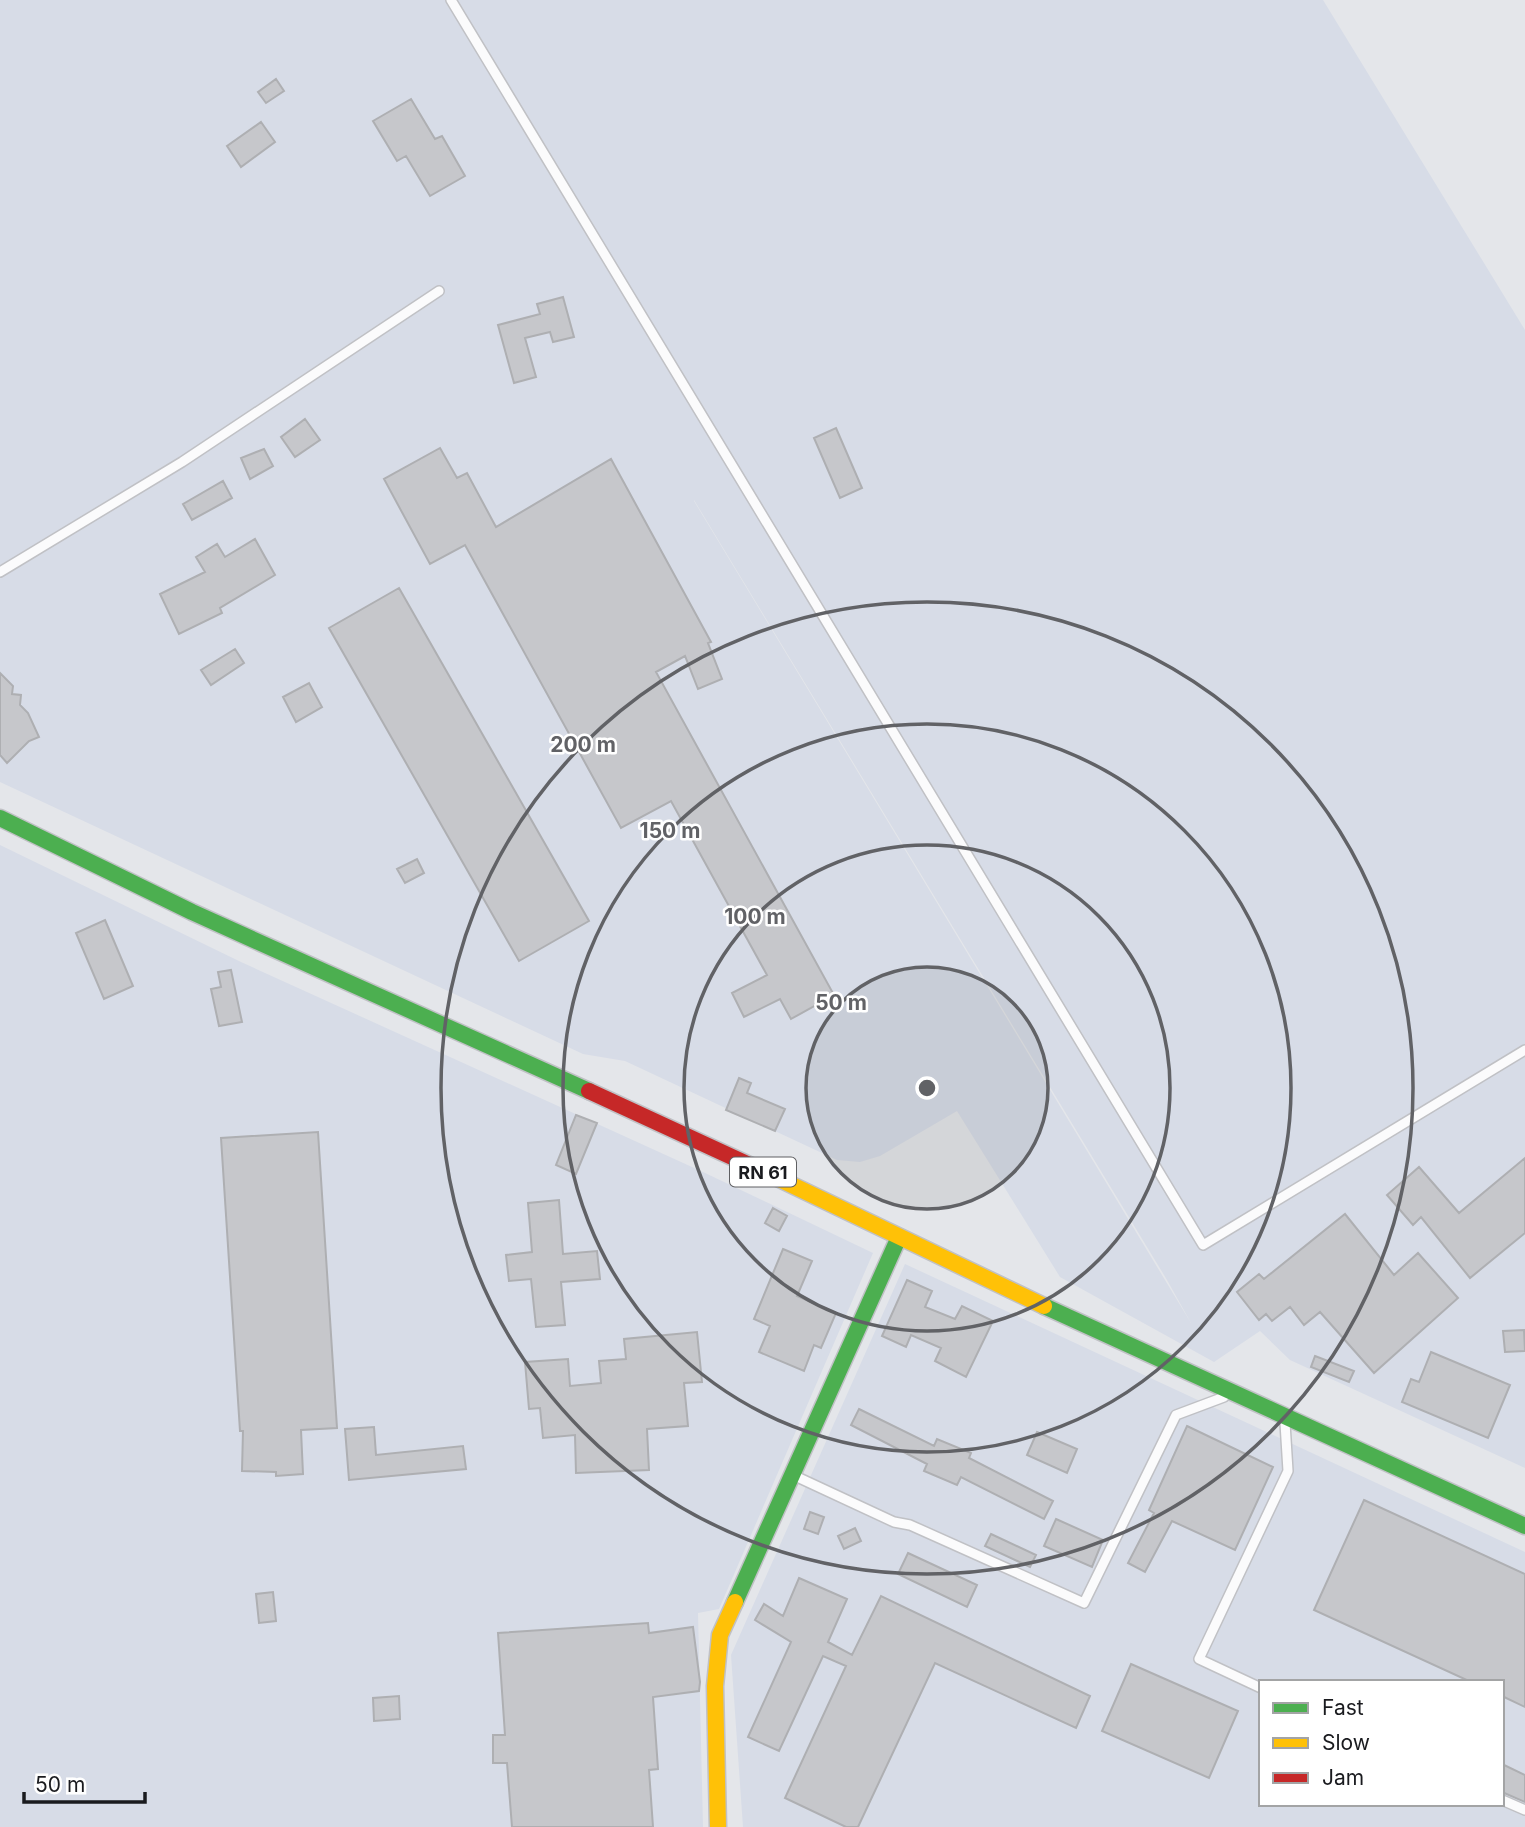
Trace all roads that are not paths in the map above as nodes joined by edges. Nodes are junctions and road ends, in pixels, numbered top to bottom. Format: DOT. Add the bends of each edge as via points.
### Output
graph roads {
  1 [pos="451,0"];
  2 [pos="439,291"];
  3 [pos="0,572"];
  4 [pos="0,818"];
  5 [pos="1525,1050"];
  6 [pos="899,1237"];
  7 [pos="1233,1394"];
  8 [pos="1285,1418"];
  9 [pos="792,1475"];
  10 [pos="1525,1526"];
  11 [pos="1259,1687"];
  12 [pos="1504,1801"];
  13 [pos="1525,1810"];
  14 [pos="718,1827"];
  1 -- 5 [label="lane" via="1203,1245"];
  2 -- 3 [label="lane" via="182,462"];
  4 -- 6 [label="main road, RN 61" via="192,912 665,1125"];
  6 -- 7 [label="main road, RN 61"];
  6 -- 9 [label="main road"];
  7 -- 8 [label="main road, RN 61"];
  7 -- 9 [label="lane" via="1176,1415 1084,1603"];
  8 -- 10 [label="main road, RN 61"];
  8 -- 11 [label="lane" via="1288,1471 1199,1659"];
  9 -- 14 [label="main road" via="720,1635 715,1686"];
  12 -- 13 [label="lane"];
}
